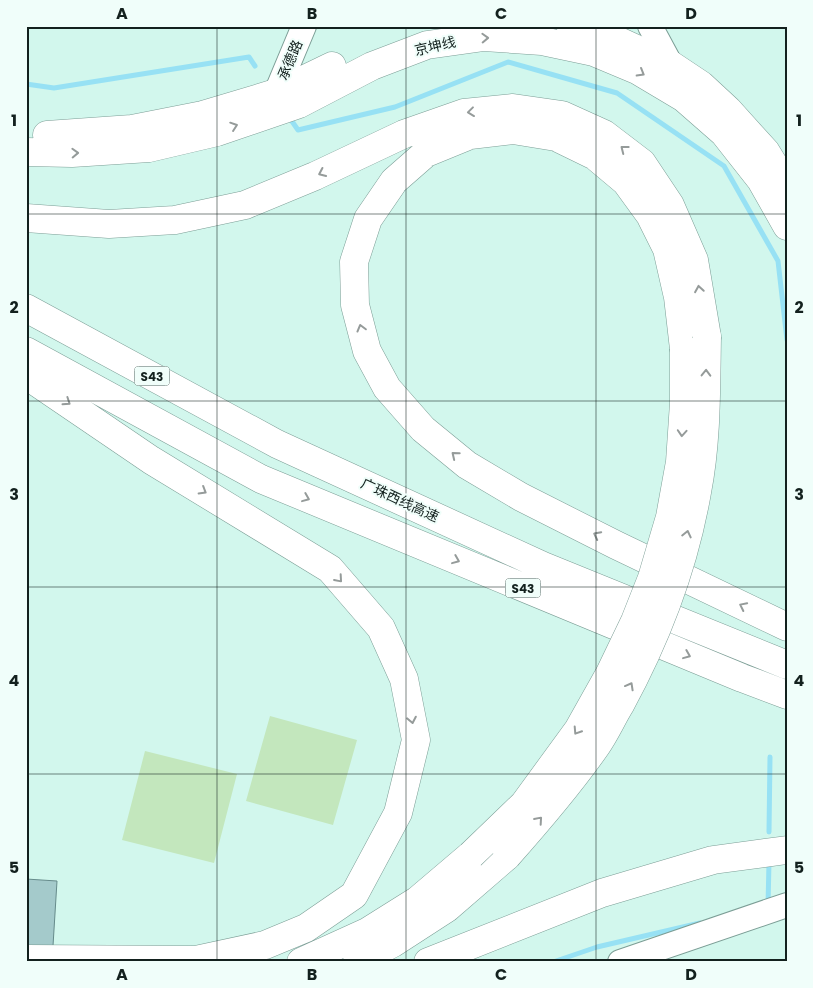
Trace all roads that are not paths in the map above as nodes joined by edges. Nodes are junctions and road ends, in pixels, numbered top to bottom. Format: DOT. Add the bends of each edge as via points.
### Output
graph roads {
  1 [pos="304,26"];
  2 [pos="434,26"];
  3 [pos="565,26"];
  4 [pos="650,26"];
  5 [pos="671,65"];
  6 [pos="276,94"];
  7 [pos="26,133"];
  8 [pos="26,152"];
  9 [pos="787,186"];
  10 [pos="26,218"];
  11 [pos="787,226"];
  12 [pos="26,308"];
  13 [pos="695,343"];
  14 [pos="26,352"];
  15 [pos="26,375"];
  16 [pos="787,627"];
  17 [pos="787,665"];
  18 [pos="787,695"];
  19 [pos="787,850"];
  20 [pos="787,905"];
  21 [pos="26,959"];
  22 [pos="202,961"];
  23 [pos="301,962"];
  24 [pos="357,962"];
  25 [pos="428,962"];
  26 [pos="620,962"];
  1 -- 6 [label="street, 承德路"];
  2 -- 6 [label="main road, 京坤线" via="352,56"];
  3 -- 5 [label="main road" via="612,38"];
  4 -- 5 [label="street"];
  5 -- 9 [label="main road" via="701,85 728,110 766,152"];
  6 -- 7 [label="main road, 京坤线" via="203,115 132,129 54,135"];
  8 -- 11 [label="main road, 京坤线, one-way" via="149,148 217,132 299,104 372,66 427,45 484,37 542,41 594,52 637,70 684,98 724,133 761,180"];
  13 -- 10 [label="main road, one-way" via="694,260 670,206 642,163 604,134 562,115 513,108 464,113 404,134 245,205 176,220 109,224"];
  12 -- 17 [label="main road, 广珠西线高速 / S43" via="277,444 543,566"];
  16 -- 13 [label="main road, one-way" via="521,497 467,465 422,429 387,388 367,351 355,306 354,262 368,219 394,181 426,153 470,135 512,130 556,136 595,156 626,182 650,215 667,250 678,298"];
  13 -- 23 [label="main road, one-way, bridge" via="670,517 652,578 610,674 578,730 524,804 418,900 367,932"];
  24 -- 13 [label="main road, one-way, bridge" via="394,943 447,908 507,856 551,806 599,743 657,626 680,564 698,492 706,419"];
  14 -- 18 [label="main road, S43, one-way" via="261,480"];
  15 -- 22 [label="main road, one-way" via="151,460 330,569 381,628 404,679 416,740 398,813 354,895 306,928 265,945"];
  19 -- 25 [label="main road" via="713,860 602,893"];
  20 -- 26 [label="street"];
  21 -- 22 [label="main road"];
}
